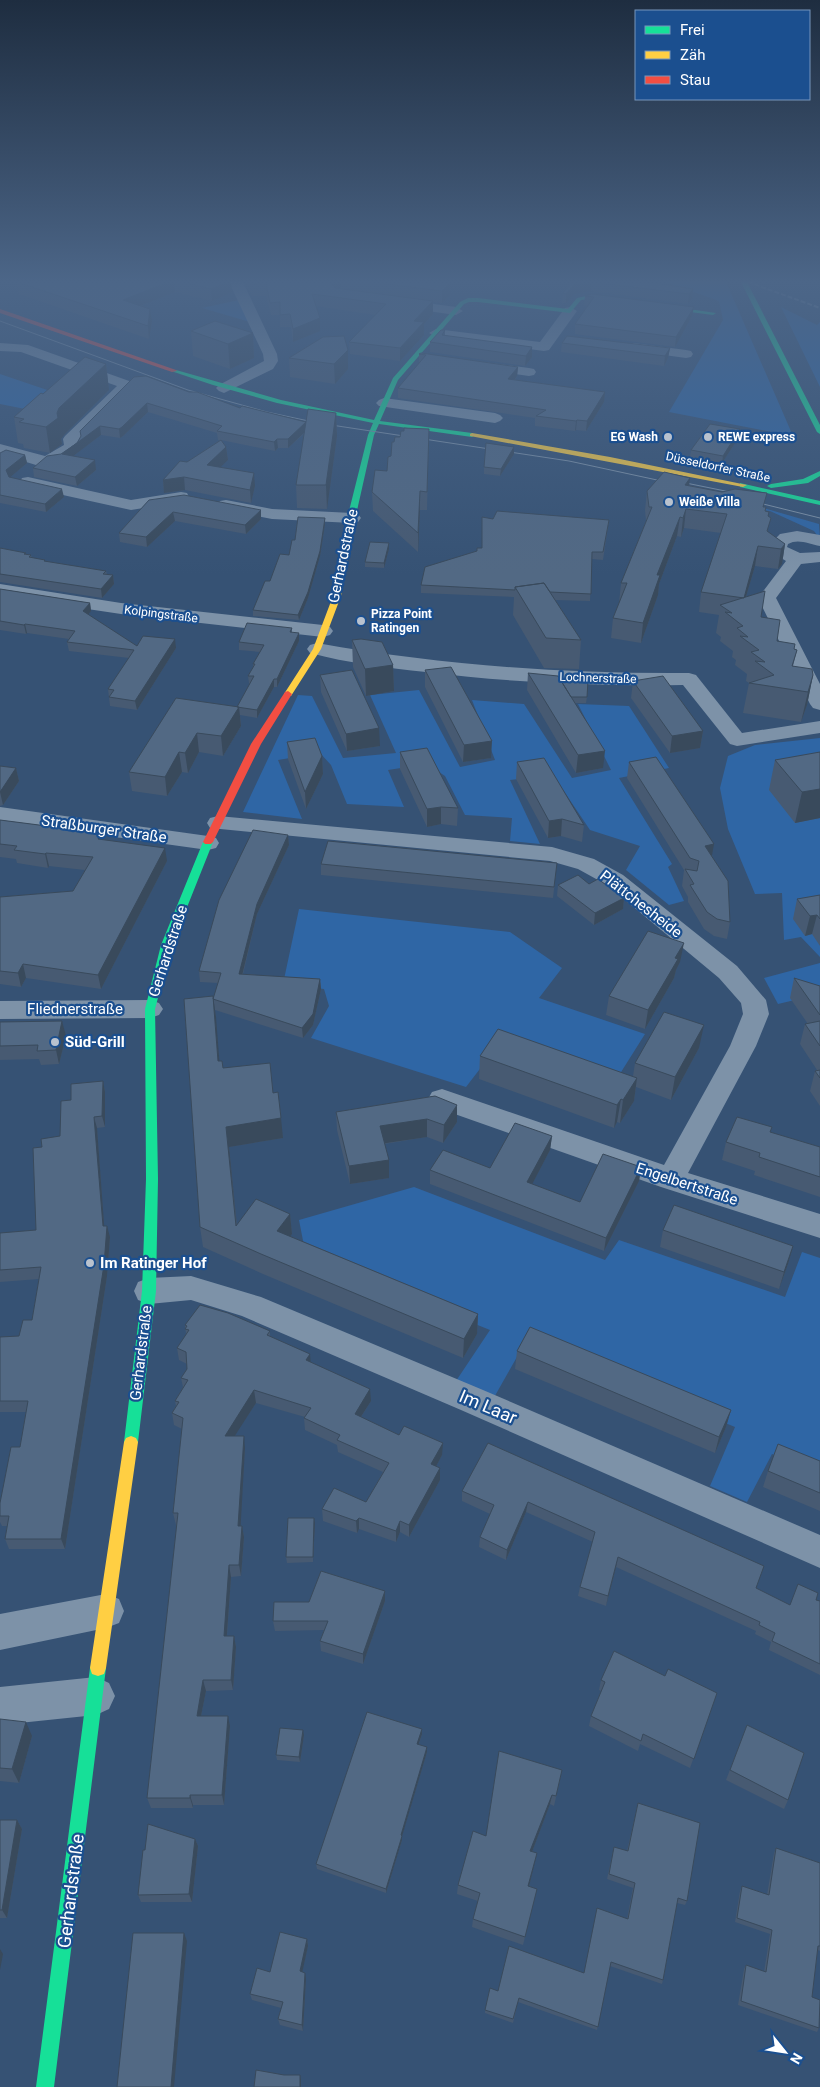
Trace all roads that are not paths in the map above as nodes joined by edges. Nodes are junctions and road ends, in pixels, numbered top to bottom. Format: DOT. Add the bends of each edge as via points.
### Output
graph roads {
  1 [pos="111,379"];
  2 [pos="199,379"];
  3 [pos="241,379"];
  4 [pos="396,379"];
  5 [pos="793,379"];
  6 [pos="224,388"];
  7 [pos="384,403"];
  8 [pos="495,418"];
  9 [pos="378,421"];
  10 [pos="820,432"];
  11 [pos="0,449"];
  12 [pos="50,460"];
  13 [pos="820,473"];
  14 [pos="42,485"];
  15 [pos="755,488"];
  16 [pos="820,503"];
  17 [pos="352,518"];
  18 [pos="820,541"];
  19 [pos="820,557"];
  20 [pos="797,558"];
  21 [pos="0,590"];
  22 [pos="320,640"];
  23 [pos="820,704"];
  24 [pos="820,727"];
  25 [pos="0,814"];
  26 [pos="213,833"];
  27 [pos="150,1009"];
  28 [pos="0,1010"];
  29 [pos="442,1099"];
  30 [pos="671,1179"];
  31 [pos="820,1226"];
  32 [pos="149,1291"];
  33 [pos="820,1552"];
  34 [pos="106,1611"];
  35 [pos="0,1632"];
  36 [pos="96,1696"];
  37 [pos="0,1706"];
  38 [pos="45,2087"];
  1 -- 12 [label="street" via="127,385 71,439 71,448"];
  2 -- 6 [label="street, Düsseldorfer Straße"];
  3 -- 6 [label="street"];
  4 -- 7 [label="street, Gerhardstraße"];
  5 -- 10 [label="street"];
  6 -- 9 [label="street, Düsseldorfer Straße" via="326,413"];
  7 -- 8 [label="street"];
  7 -- 9 [label="street, Gerhardstraße"];
  9 -- 15 [label="street, Düsseldorfer Straße" via="623,461"];
  9 -- 17 [label="street, Gerhardstraße" via="370,438"];
  11 -- 12 [label="street"];
  12 -- 14 [label="street" via="69,464"];
  12 -- 14 [label="street" via="18,480"];
  13 -- 15 [label="street" via="805,481"];
  14 -- 17 [label="street" via="131,505 171,497 201,499 272,514"];
  15 -- 16 [label="street, Düsseldorfer Straße"];
  17 -- 22 [label="street, Gerhardstraße" via="337,596"];
  18 -- 20 [label="street" via="801,536 780,540 779,549"];
  19 -- 20 [label="street"];
  20 -- 23 [label="street" via="767,598"];
  21 -- 22 [label="street, Kolpingstraße"];
  22 -- 24 [label="street, Lochnerstraße" via="384,661 475,671 567,678 689,679 737,740"];
  22 -- 26 [label="street, Gerhardstraße" via="256,744"];
  25 -- 26 [label="street, Straßburger Straße"];
  26 -- 27 [label="street, Gerhardstraße" via="177,918 154,985"];
  26 -- 30 [label="street, Plättchesheide" via="552,854 586,864 615,880 728,972 754,1000 756,1014 743,1046"];
  27 -- 28 [label="street, Fliednerstraße"];
  27 -- 32 [label="street, Gerhardstraße" via="152,1179"];
  29 -- 30 [label="street, Engelbertstraße"];
  30 -- 31 [label="street, Engelbertstraße"];
  32 -- 33 [label="street, Im Laar" via="191,1288 250,1306"];
  32 -- 34 [label="street, Gerhardstraße"];
  34 -- 35 [label="street"];
  34 -- 36 [label="street, Gerhardstraße"];
  36 -- 37 [label="street"];
  36 -- 38 [label="street, Gerhardstraße"];
}
